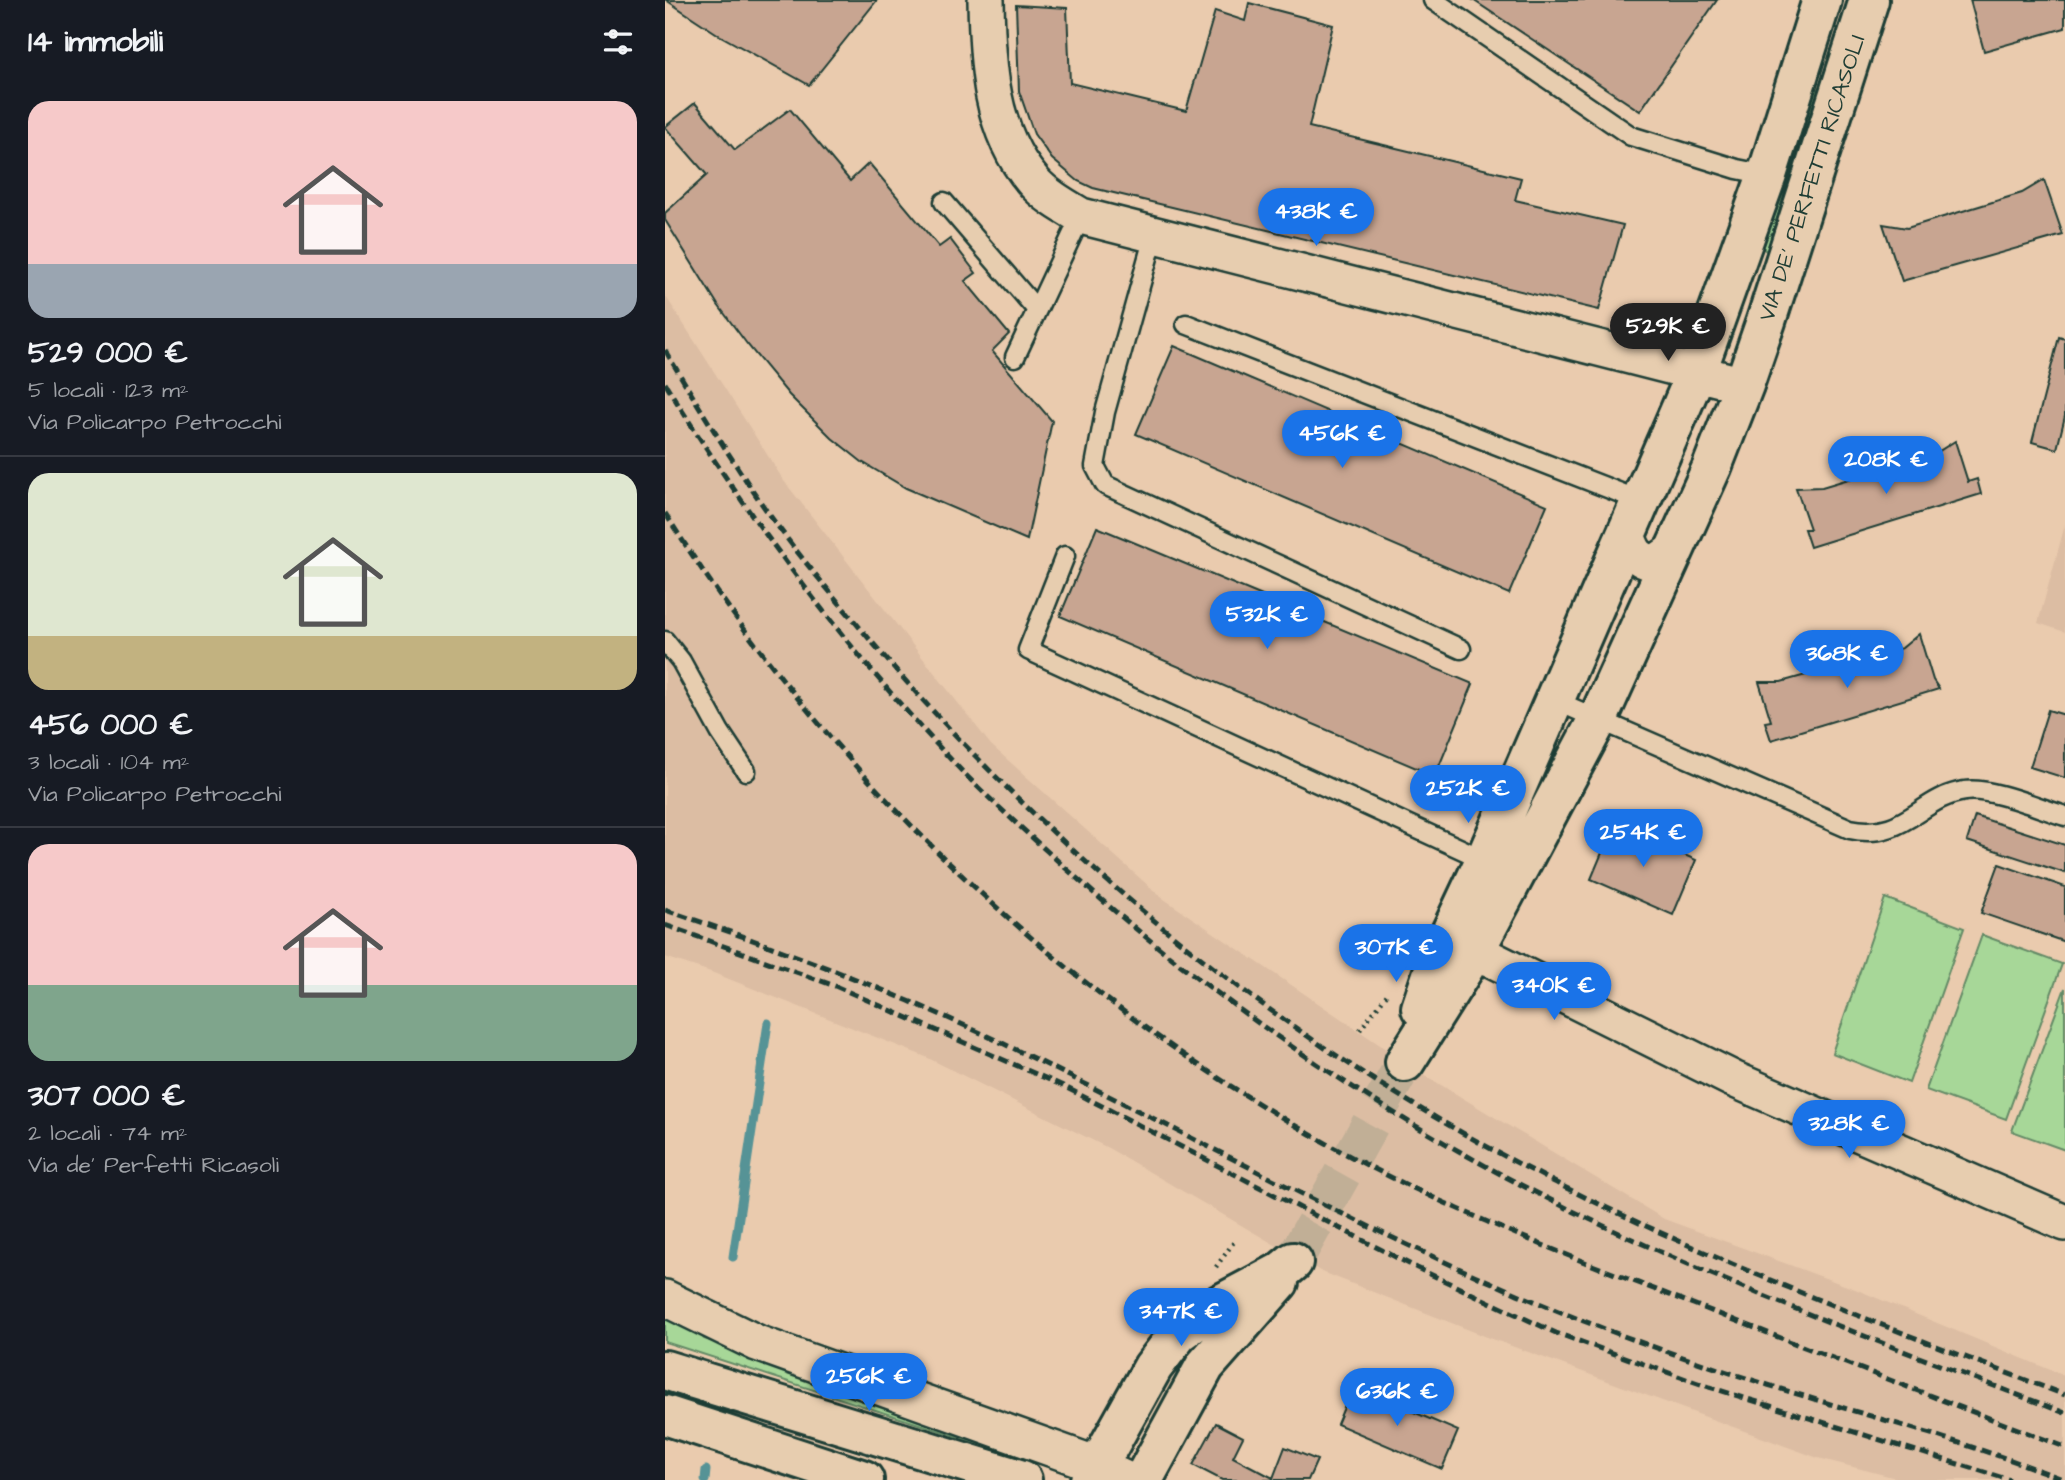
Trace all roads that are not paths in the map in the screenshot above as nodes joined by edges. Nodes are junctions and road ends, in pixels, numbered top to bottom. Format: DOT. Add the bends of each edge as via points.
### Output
graph roads {
  1 [pos="986,0"];
  2 [pos="1433,0"];
  3 [pos="1822,0"];
  4 [pos="1869,0"];
  5 [pos="1767,175"];
  6 [pos="944,202"];
  7 [pos="1081,216"];
  8 [pos="1154,236"];
  9 [pos="1037,310"];
  10 [pos="1186,324"];
  11 [pos="1015,357"];
  12 [pos="1697,371"];
  13 [pos="1744,384"];
  14 [pos="1634,517"];
  15 [pos="1674,550"];
  16 [pos="1065,556"];
  17 [pos="665,641"];
  18 [pos="1461,649"];
  19 [pos="1554,700"];
  20 [pos="1598,719"];
  21 [pos="746,771"];
  22 [pos="2065,816"];
  23 [pos="1485,860"];
  24 [pos="1461,945"];
  25 [pos="1408,1058"];
  26 [pos="2065,1223"];
  27 [pos="665,1298"];
  28 [pos="665,1370"];
  29 [pos="665,1415"];
  30 [pos="1105,1475"];
  31 [pos="864,1480"];
  32 [pos="1022,1480"];
  33 [pos="1143,1480"];
  1 -- 7 [label="street" via="991,85 1014,153 1033,181"];
  2 -- 5 [label="lane" via="1631,136"];
  3 -- 5 [label="main road, VIA DE' PERFETTI RICASOLI"];
  4 -- 13 [label="main road, VIA DE' PERFETTI RICASOLI"];
  5 -- 12 [label="main road, VIA DE' PERFETTI RICASOLI"];
  6 -- 9 [label="lane"];
  7 -- 8 [label="street"];
  7 -- 9 [label="lane"];
  8 -- 12 [label="street"];
  8 -- 18 [label="lane" via="1105,412 1095,466 1105,485"];
  9 -- 11 [label="lane"];
  10 -- 14 [label="lane"];
  12 -- 13 [label="street"];
  12 -- 14 [label="main road, VIA DE' PERFETTI RICASOLI"];
  13 -- 15 [label="main road, VIA DE' PERFETTI RICASOLI"];
  14 -- 15 [label="street" via="1634,553 1644,561 1657,562"];
  14 -- 19 [label="main road, VIA DE' PERFETTI RICASOLI"];
  15 -- 20 [label="main road, VIA DE' PERFETTI RICASOLI"];
  16 -- 23 [label="lane" via="1028,650"];
  17 -- 21 [label="lane"];
  19 -- 20 [label="lane"];
  19 -- 23 [label="main road, VIA DE' PERFETTI RICASOLI"];
  20 -- 22 [label="lane" via="1863,832 1892,828 1947,797 1974,789"];
  20 -- 24 [label="main road, VIA DE' PERFETTI RICASOLI"];
  23 -- 24 [label="main road, VIA DE' PERFETTI RICASOLI"];
  24 -- 25 [label="main road, VIA DE' PERFETTI RICASOLI"];
  24 -- 26 [label="street" via="1733,1079"];
  27 -- 30 [label="street" via="757,1343"];
  28 -- 32 [label="main road"];
  29 -- 31 [label="main road"];
  30 -- 33 [label="main road" via="1153,1367 1179,1333 1294,1260 1205,1366"];
}
